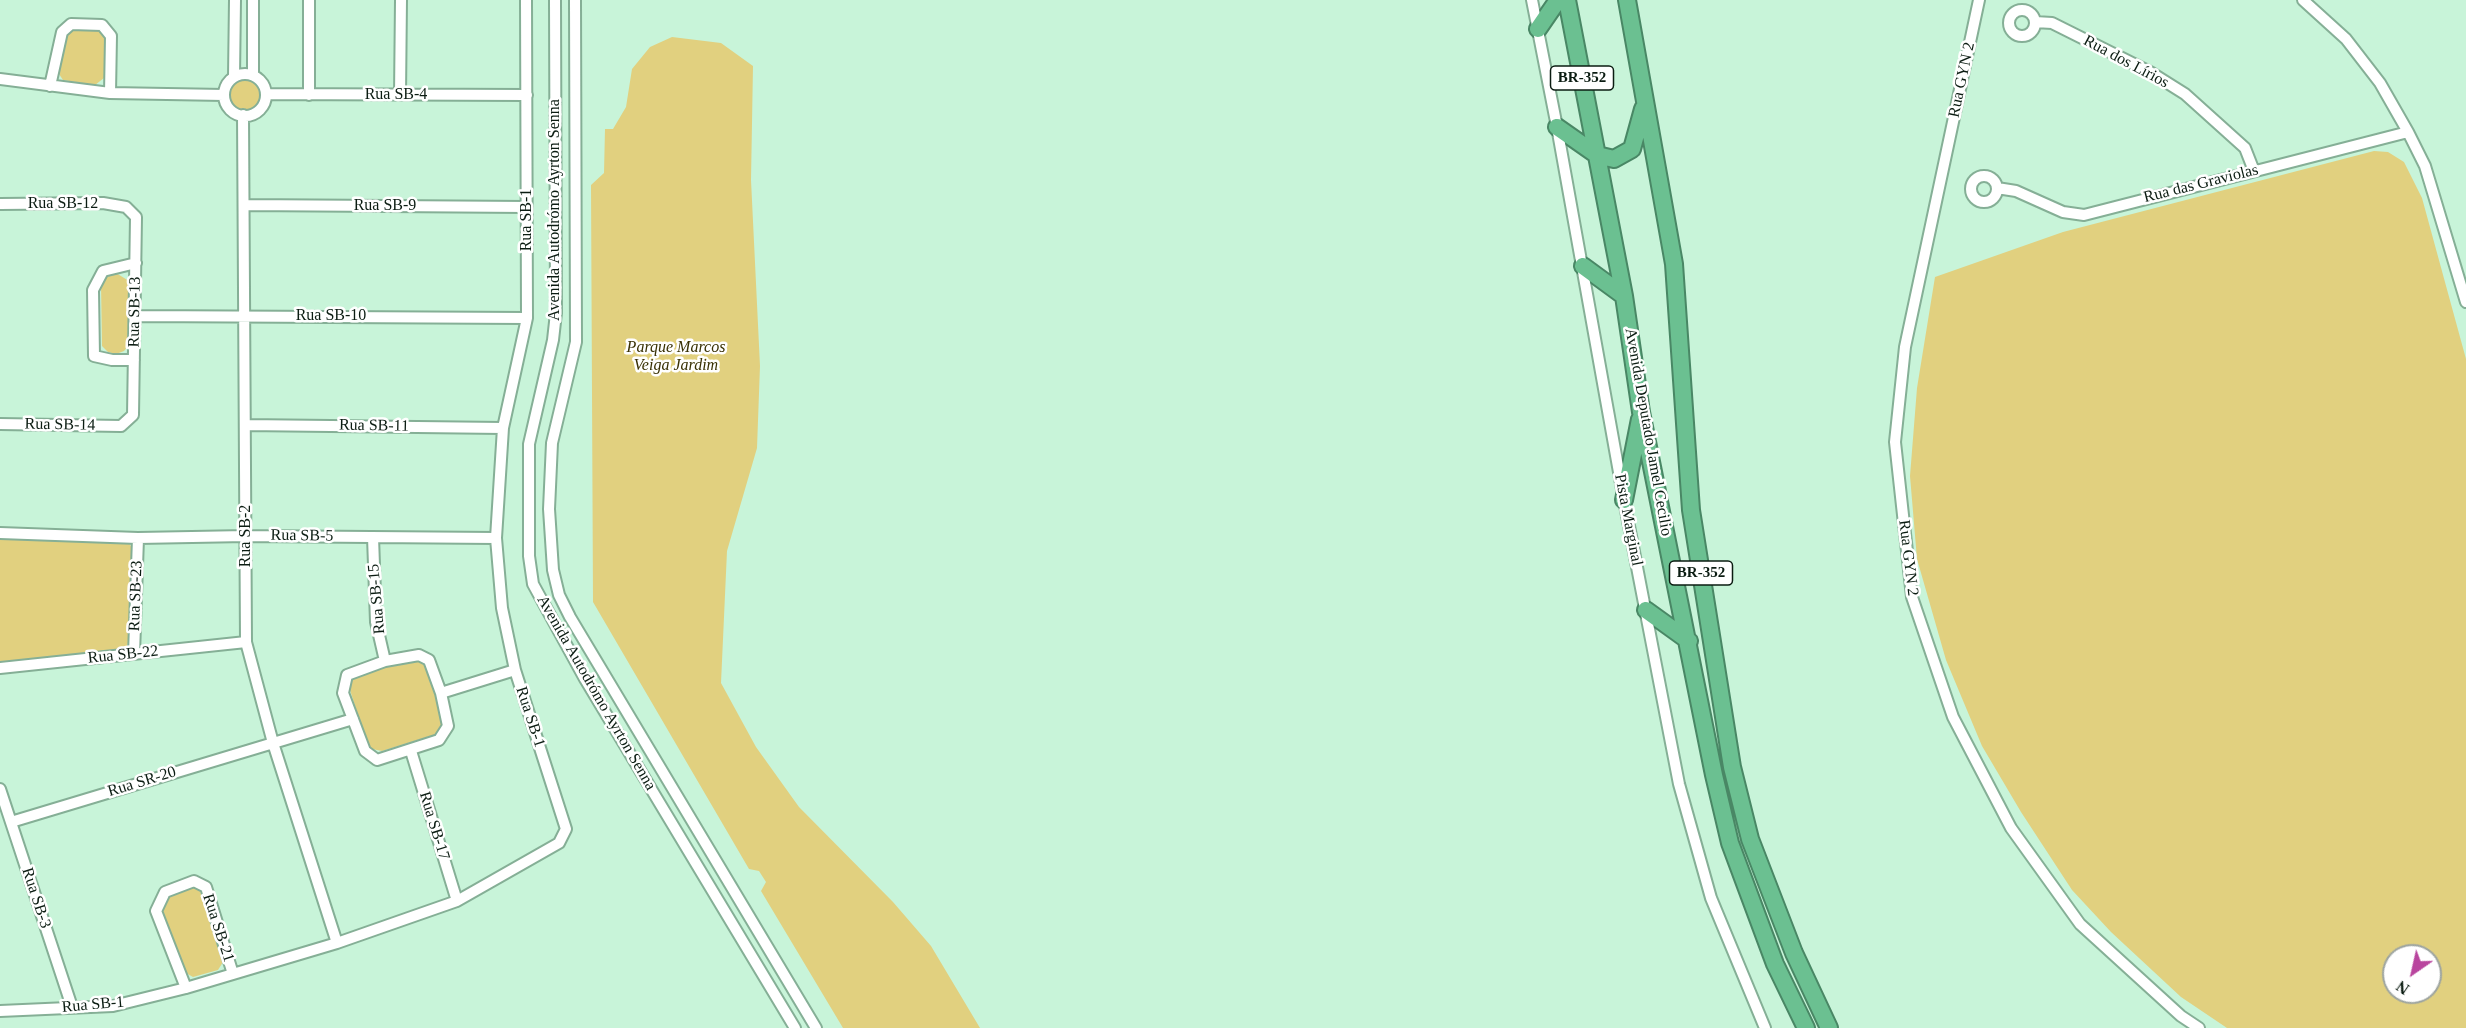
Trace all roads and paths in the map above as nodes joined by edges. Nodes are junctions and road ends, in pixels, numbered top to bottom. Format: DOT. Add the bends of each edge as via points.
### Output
graph roads {
  1 [pos="235,0"];
  2 [pos="253,0"];
  3 [pos="309,0"];
  4 [pos="401,0"];
  5 [pos="526,0"];
  6 [pos="555,0"];
  7 [pos="575,0"];
  8 [pos="1532,0"];
  9 [pos="1558,0"];
  10 [pos="1567,0"];
  11 [pos="1627,0"];
  12 [pos="1979,0"];
  13 [pos="2303,0"];
  14 [pos="2035,22"];
  15 [pos="1538,29"];
  16 [pos="253,75"];
  17 [pos="234,77"];
  18 [pos="0,79"];
  19 [pos="50,86"];
  20 [pos="110,93"];
  21 [pos="266,94"];
  22 [pos="309,94"];
  23 [pos="224,95"];
  24 [pos="400,95"];
  25 [pos="527,95"];
  26 [pos="1645,102"];
  27 [pos="243,115"];
  28 [pos="1557,127"];
  29 [pos="2408,132"];
  30 [pos="1597,155"];
  31 [pos="2254,171"];
  32 [pos="1997,188"];
  33 [pos="0,204"];
  34 [pos="244,205"];
  35 [pos="126,207"];
  36 [pos="527,207"];
  37 [pos="136,263"];
  38 [pos="1582,266"];
  39 [pos="1624,296"];
  40 [pos="2466,302"];
  41 [pos="135,316"];
  42 [pos="244,316"];
  43 [pos="527,318"];
  44 [pos="135,360"];
  45 [pos="1641,412"];
  46 [pos="0,424"];
  47 [pos="245,424"];
  48 [pos="121,426"];
  49 [pos="503,428"];
  50 [pos="1624,500"];
  51 [pos="0,533"];
  52 [pos="246,536"];
  53 [pos="373,537"];
  54 [pos="138,538"];
  55 [pos="496,538"];
  56 [pos="1646,610"];
  57 [pos="1689,641"];
  58 [pos="246,642"];
  59 [pos="134,654"];
  60 [pos="385,661"];
  61 [pos="0,668"];
  62 [pos="515,670"];
  63 [pos="441,693"];
  64 [pos="353,719"];
  65 [pos="273,742"];
  66 [pos="411,750"];
  67 [pos="0,789"];
  68 [pos="675,789"];
  69 [pos="657,798"];
  70 [pos="11,822"];
  71 [pos="457,901"];
  72 [pos="337,943"];
  73 [pos="233,974"];
  74 [pos="186,988"];
  75 [pos="72,1007"];
  76 [pos="0,1011"];
  77 [pos="795,1028"];
  78 [pos="816,1028"];
  79 [pos="1765,1028"];
  80 [pos="1806,1028"];
  81 [pos="1829,1028"];
  82 [pos="2199,1028"];
  1 -- 17 [label="street"];
  2 -- 16 [label="street"];
  3 -- 22 [label="street"];
  4 -- 24 [label="street"];
  5 -- 25 [label="street, Rua SB-1"];
  6 -- 69 [label="street, Avenida Autodrómo Ayrton Senna" via="556,313 554,340 529,444 530,566 540,600"];
  7 -- 68 [label="street, Avenida Autodrómo Ayrton Senna" via="576,342 552,443 549,519 553,570 570,617"];
  8 -- 15 [label="street, Pista Marginal"];
  9 -- 15 [label="highway"];
  10 -- 30 [label="highway, Avenida Deputado Jamel Cecilio / BR-352"];
  11 -- 26 [label="highway, Avenida Deputado Jamel Cecilio / BR-352"];
  12 -- 82 [label="street, Rua GYN 2" via="1905,347 1895,442 1912,597 1953,717 2011,828 2080,924"];
  13 -- 29 [label="street" via="2346,39 2380,83"];
  14 -- 31 [label="street, Rua dos Lírios" via="2052,23 2185,94 2244,148"];
  15 -- 28 [label="street, Pista Marginal"];
  16 -- 17 [label="street"];
  16 -- 21 [label="street"];
  17 -- 23 [label="street"];
  18 -- 19 [label="street"];
  19 -- 20 [label="street"];
  19 -- 20 [label="street" via="62,32 71,24 102,25 111,36"];
  20 -- 23 [label="street"];
  21 -- 22 [label="street, Rua SB-4"];
  21 -- 27 [label="street" via="262,108"];
  22 -- 24 [label="street, Rua SB-4"];
  23 -- 27 [label="street" via="228,107"];
  24 -- 25 [label="street, Rua SB-4"];
  25 -- 36 [label="street, Rua SB-1"];
  26 -- 30 [label="highway" via="1632,149 1614,159"];
  26 -- 81 [label="highway, Avenida Deputado Jamel Cecilio / BR-352" via="1674,264 1691,510 1732,767 1750,839 1794,953"];
  27 -- 34 [label="street, Rua SB-2"];
  28 -- 30 [label="highway"];
  28 -- 38 [label="street, Pista Marginal"];
  29 -- 31 [label="street, Rua das Graviolas"];
  29 -- 40 [label="street" via="2424,166"];
  30 -- 39 [label="highway, Avenida Deputado Jamel Cecilio / BR-352"];
  31 -- 32 [label="street, Rua das Graviolas" via="2084,214 2063,212 2016,191"];
  33 -- 35 [label="street, Rua SB-12" via="103,203"];
  34 -- 36 [label="street, Rua SB-9"];
  34 -- 42 [label="street, Rua SB-2"];
  35 -- 37 [label="street, Rua SB-13" via="136,217"];
  36 -- 43 [label="street, Rua SB-1"];
  37 -- 41 [label="street, Rua SB-13"];
  37 -- 44 [label="street, Rua SB-13" via="103,271 93,290 94,356"];
  38 -- 39 [label="highway"];
  38 -- 50 [label="street, Pista Marginal"];
  39 -- 45 [label="highway, Avenida Deputado Jamel Cecilio / BR-352"];
  41 -- 42 [label="street, Rua SB-10"];
  41 -- 44 [label="street, Rua SB-13"];
  42 -- 43 [label="street, Rua SB-10"];
  42 -- 47 [label="street, Rua SB-2"];
  43 -- 49 [label="street, Rua SB-1"];
  44 -- 48 [label="street, Rua SB-13" via="133,415"];
  45 -- 50 [label="highway"];
  45 -- 57 [label="highway, Avenida Deputado Jamel Cecilio / BR-352"];
  46 -- 48 [label="street, Rua SB-14"];
  47 -- 49 [label="street, Rua SB-11"];
  47 -- 52 [label="street, Rua SB-2"];
  49 -- 55 [label="street, Rua SB-1"];
  50 -- 56 [label="street, Pista Marginal"];
  51 -- 54 [label="street, Rua SB-5"];
  52 -- 53 [label="street, Rua SB-5"];
  52 -- 54 [label="street, Rua SB-5"];
  52 -- 58 [label="street, Rua SB-2"];
  53 -- 55 [label="street, Rua SB-5"];
  53 -- 60 [label="street, Rua SB-15" via="376,622"];
  54 -- 59 [label="street, Rua SB-23"];
  55 -- 62 [label="street, Rua SB-1" via="502,608"];
  56 -- 57 [label="highway"];
  56 -- 79 [label="street, Pista Marginal" via="1679,784 1696,851 1711,898"];
  57 -- 80 [label="highway, Avenida Deputado Jamel Cecilio / BR-352" via="1730,843 1775,963"];
  58 -- 59 [label="street, Rua SB-22"];
  58 -- 65 [label="street, Rua SB-2"];
  59 -- 61 [label="street, Rua SB-22"];
  60 -- 63 [label="street" via="419,655 429,660"];
  60 -- 64 [label="street" via="347,675 343,693"];
  62 -- 63 [label="street"];
  62 -- 71 [label="street, Rua SB-1" via="566,829 559,843"];
  63 -- 66 [label="street" via="448,726 439,740"];
  64 -- 65 [label="street, Rua SR-20"];
  64 -- 66 [label="street" via="365,751 377,760"];
  65 -- 70 [label="street, Rua SR-20"];
  65 -- 72 [label="street, Rua SB-2"];
  66 -- 71 [label="street, Rua SB-17"];
  67 -- 70 [label="street, Rua SB-3"];
  68 -- 69 [label="street"];
  68 -- 78 [label="street, Avenida Autodrómo Ayrton Senna"];
  69 -- 77 [label="street, Avenida Autodrómo Ayrton Senna"];
  70 -- 75 [label="street, Rua SB-3"];
  71 -- 72 [label="street, Rua SB-1"];
  72 -- 73 [label="street, Rua SB-1"];
  73 -- 74 [label="street, Rua SB-1"];
  73 -- 74 [label="street, Rua SB-21" via="206,887 194,880 165,892 156,912"];
  74 -- 75 [label="street, Rua SB-1" via="113,1006"];
  75 -- 76 [label="street, Rua SB-1"];
}
